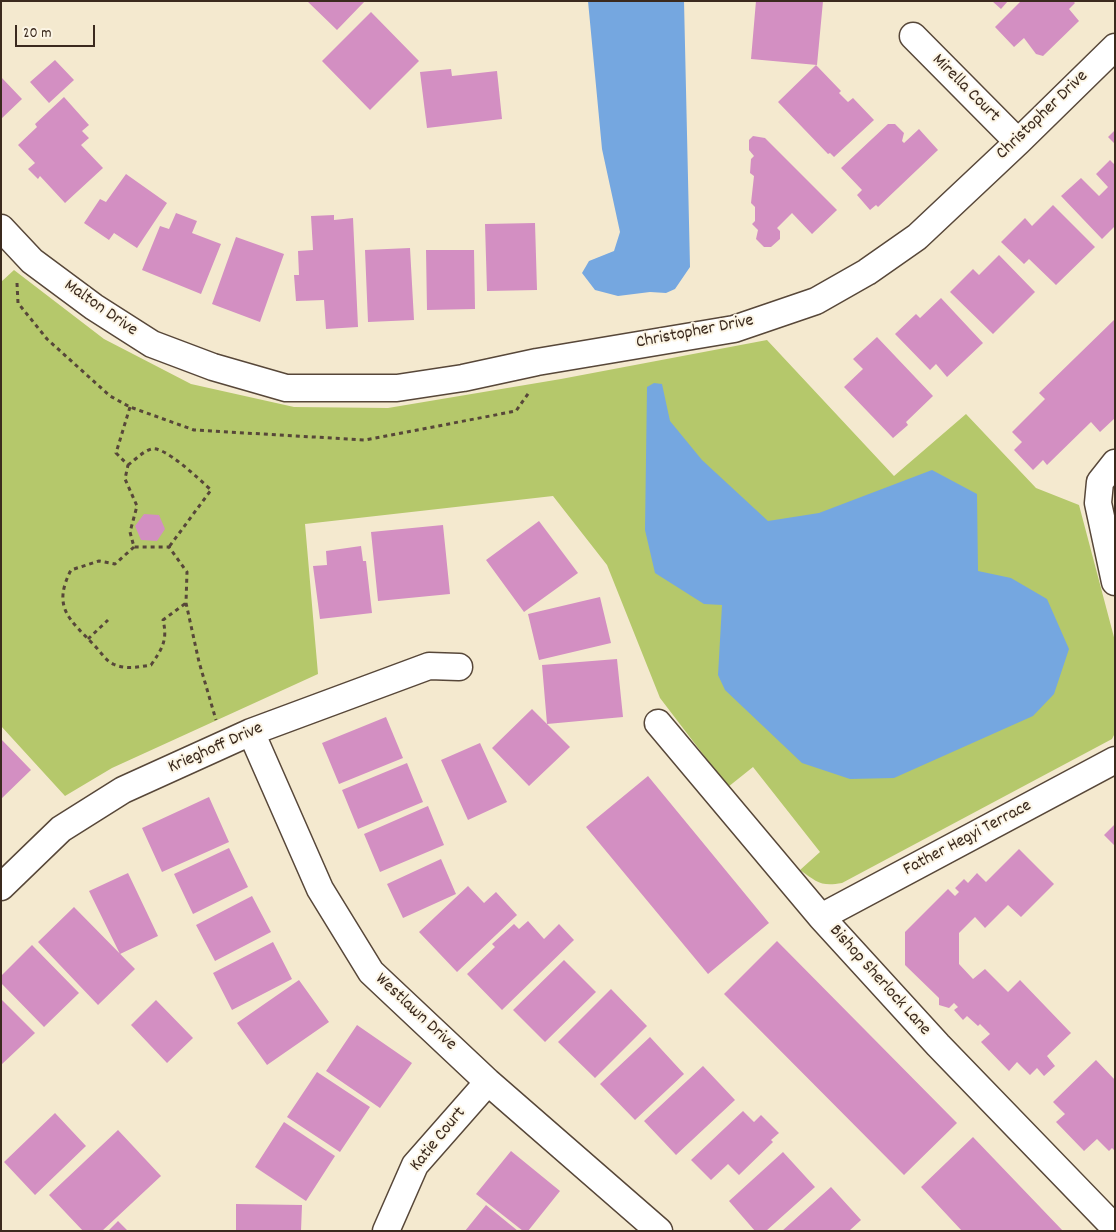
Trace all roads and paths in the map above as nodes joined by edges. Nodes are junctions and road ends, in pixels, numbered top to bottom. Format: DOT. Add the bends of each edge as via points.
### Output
graph roads {
  1 [pos="912,36"];
  2 [pos="1115,47"];
  3 [pos="1018,142"];
  4 [pos="1,228"];
  5 [pos="213,367"];
  6 [pos="130,407"];
  7 [pos="1115,463"];
  8 [pos="128,465"];
  9 [pos="134,547"];
  10 [pos="169,547"];
  11 [pos="1115,582"];
  12 [pos="186,604"];
  13 [pos="108,620"];
  14 [pos="88,639"];
  15 [pos="459,667"];
  16 [pos="658,723"];
  17 [pos="251,732"];
  18 [pos="223,745"];
  19 [pos="1115,760"];
  20 [pos="1,888"];
  21 [pos="821,917"];
  22 [pos="488,1082"];
  23 [pos="1115,1228"];
  24 [pos="386,1231"];
  25 [pos="659,1231"];
  1 -- 3 [label="street, Mirella Court"];
  2 -- 3 [label="street, Christopher Drive"];
  3 -- 5 [label="street, Christopher Drive" via="917,237 867,272 816,302 734,329 397,388 286,388"];
  4 -- 5 [label="street, Malton Drive" via="32,261 94,307 152,344"];
  6 -- 8 [label="path" via="116,453"];
  7 -- 11 [label="street" via="1100,482 1098,503"];
  8 -- 9 [label="path" via="125,480 137,506 130,532"];
  8 -- 10 [label="path" via="153,448 164,451 211,490"];
  9 -- 10 [label="path"];
  9 -- 14 [label="path" via="115,564 99,561 72,570 64,583 63,607"];
  10 -- 12 [label="path" via="188,572"];
  12 -- 14 [label="path" via="163,620 163,648 151,665 129,668 112,664"];
  12 -- 18 [label="path"];
  13 -- 14 [label="path"];
  15 -- 17 [label="street, Krieghoff Drive" via="429,666"];
  16 -- 21 [label="street, Bishop Sherlock Lane"];
  17 -- 18 [label="street, Krieghoff Drive"];
  17 -- 22 [label="street, Westlawn Drive" via="320,889 371,972"];
  18 -- 20 [label="street, Krieghoff Drive" via="123,790 61,829"];
  19 -- 21 [label="street, Father Hegyi Terrace"];
  21 -- 23 [label="street, Bishop Sherlock Lane" via="938,1045"];
  22 -- 24 [label="street, Katie Court" via="415,1165"];
  22 -- 25 [label="street, Westlawn Drive"];
}
